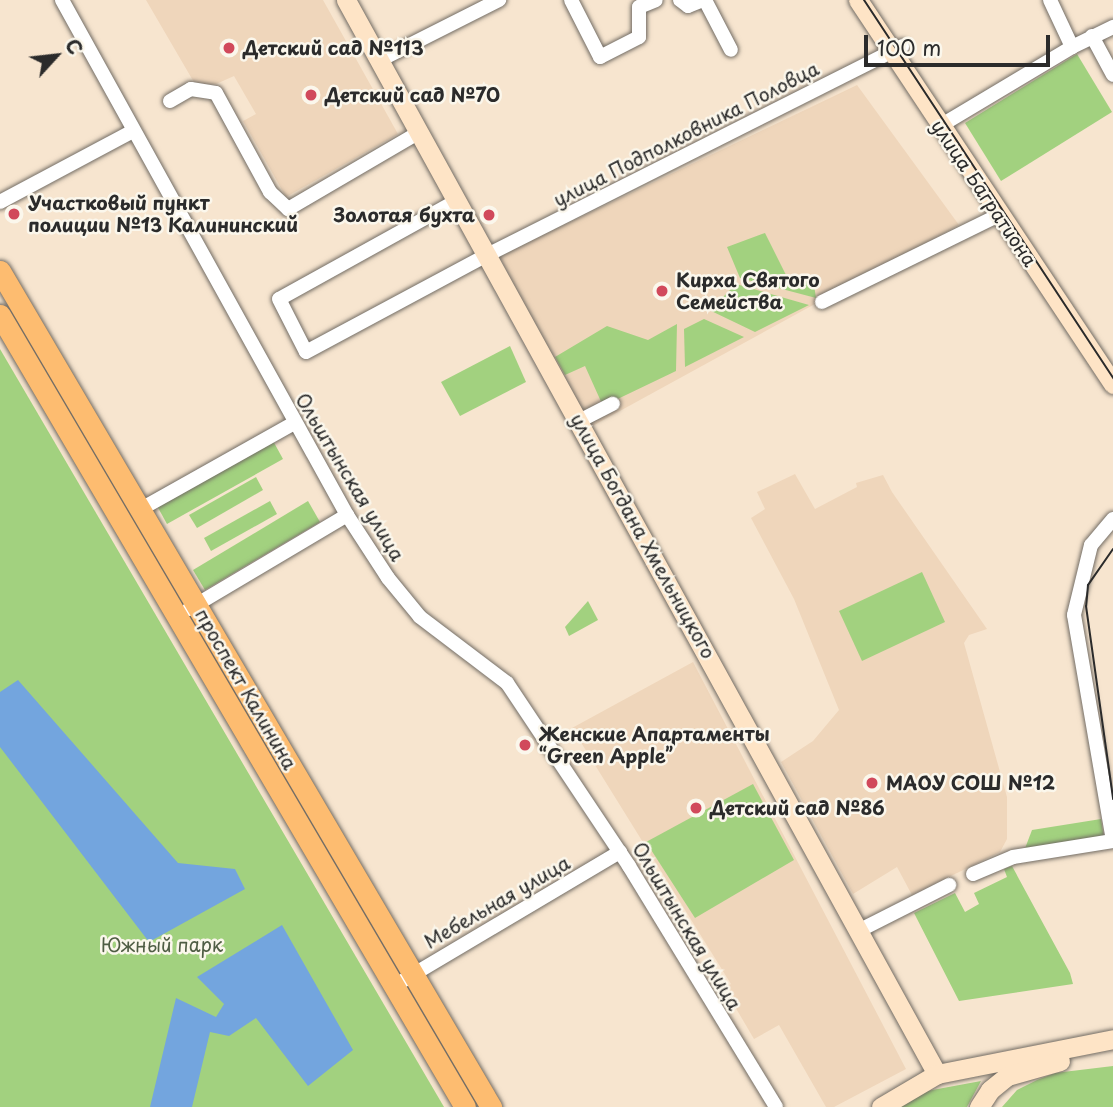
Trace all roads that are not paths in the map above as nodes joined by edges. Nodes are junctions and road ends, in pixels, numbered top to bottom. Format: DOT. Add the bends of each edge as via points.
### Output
graph roads {
  1 [pos="62,0"];
  2 [pos="346,0"];
  3 [pos="499,0"];
  4 [pos="571,0"];
  5 [pos="656,0"];
  6 [pos="680,0"];
  7 [pos="704,0"];
  8 [pos="858,0"];
  9 [pos="873,0"];
  10 [pos="1050,0"];
  11 [pos="1113,27"];
  12 [pos="1093,37"];
  13 [pos="1072,47"];
  14 [pos="897,48"];
  15 [pos="731,50"];
  16 [pos="378,61"];
  17 [pos="1113,75"];
  18 [pos="170,101"];
  19 [pos="945,123"];
  20 [pos="133,131"];
  21 [pos="418,133"];
  22 [pos="456,201"];
  23 [pos="0,202"];
  24 [pos="999,215"];
  25 [pos="487,255"];
  26 [pos="0,271"];
  27 [pos="822,302"];
  28 [pos="0,315"];
  29 [pos="1113,365"];
  30 [pos="1113,384"];
  31 [pos="613,404"];
  32 [pos="579,421"];
  33 [pos="294,422"];
  34 [pos="141,509"];
  35 [pos="347,515"];
  36 [pos="1113,519"];
  37 [pos="196,604"];
  38 [pos="177,616"];
  39 [pos="1113,840"];
  40 [pos="620,852"];
  41 [pos="973,874"];
  42 [pos="949,885"];
  43 [pos="860,930"];
  44 [pos="413,973"];
  45 [pos="394,986"];
  46 [pos="1113,1039"];
  47 [pos="1113,1052"];
  48 [pos="937,1074"];
  49 [pos="465,1107"];
  50 [pos="491,1107"];
  51 [pos="776,1107"];
  52 [pos="881,1107"];
  53 [pos="979,1107"];
  1 -- 20 [label="street, Ольштынская улица"];
  2 -- 16 [label="street, улица Богдана Хмельницкого"];
  3 -- 16 [label="street"];
  4 -- 5 [label="street" via="600,57 639,37 639,7"];
  6 -- 7 [label="street" via="688,6"];
  7 -- 15 [label="street"];
  8 -- 14 [label="street, улица Багратиона"];
  9 -- 14 [label="street, улица Багратиона"];
  10 -- 13 [label="street"];
  11 -- 12 [label="street"];
  12 -- 13 [label="street"];
  12 -- 17 [label="street"];
  13 -- 19 [label="street"];
  14 -- 19 [label="street, улица Багратиона"];
  14 -- 25 [label="street, улица Подполковника Половца"];
  16 -- 21 [label="street, улица Богдана Хмельницкого"];
  18 -- 21 [label="street" via="191,89 216,93 270,192 288,209"];
  19 -- 24 [label="street, улица Багратиона"];
  19 -- 29 [label="street, улица Багратиона"];
  20 -- 23 [label="street"];
  20 -- 33 [label="street, Ольштынская улица"];
  21 -- 22 [label="street, улица Богдана Хмельницкого"];
  22 -- 25 [label="street, улица Богдана Хмельницкого"];
  22 -- 25 [label="street, улица Подполковника Половца" via="279,299 306,352"];
  24 -- 27 [label="street"];
  24 -- 30 [label="street, улица Багратиона"];
  25 -- 32 [label="street, улица Богдана Хмельницкого"];
  26 -- 34 [label="main road, проспект Калинина"];
  28 -- 38 [label="main road, проспект Калинина"];
  31 -- 32 [label="street"];
  32 -- 43 [label="street, улица Богдана Хмельницкого"];
  33 -- 34 [label="street"];
  33 -- 35 [label="street, Ольштынская улица"];
  34 -- 37 [label="main road, проспект Калинина"];
  35 -- 37 [label="street"];
  35 -- 40 [label="street, Ольштынская улица" via="420,617 506,683"];
  36 -- 39 [label="street" via="1091,545 1074,615"];
  37 -- 38 [label="street"];
  37 -- 44 [label="main road, проспект Калинина"];
  38 -- 45 [label="main road, проспект Калинина"];
  39 -- 41 [label="street" via="1013,857"];
  40 -- 44 [label="street, Мебельная улица"];
  40 -- 51 [label="street, Ольштынская улица"];
  42 -- 43 [label="street"];
  43 -- 48 [label="street, улица Богдана Хмельницкого"];
  44 -- 45 [label="street, Мебельная улица"];
  44 -- 50 [label="main road, проспект Калинина"];
  45 -- 49 [label="main road, проспект Калинина"];
  46 -- 48 [label="street"];
  47 -- 53 [label="street" via="1007,1076"];
  48 -- 52 [label="street"];
}
